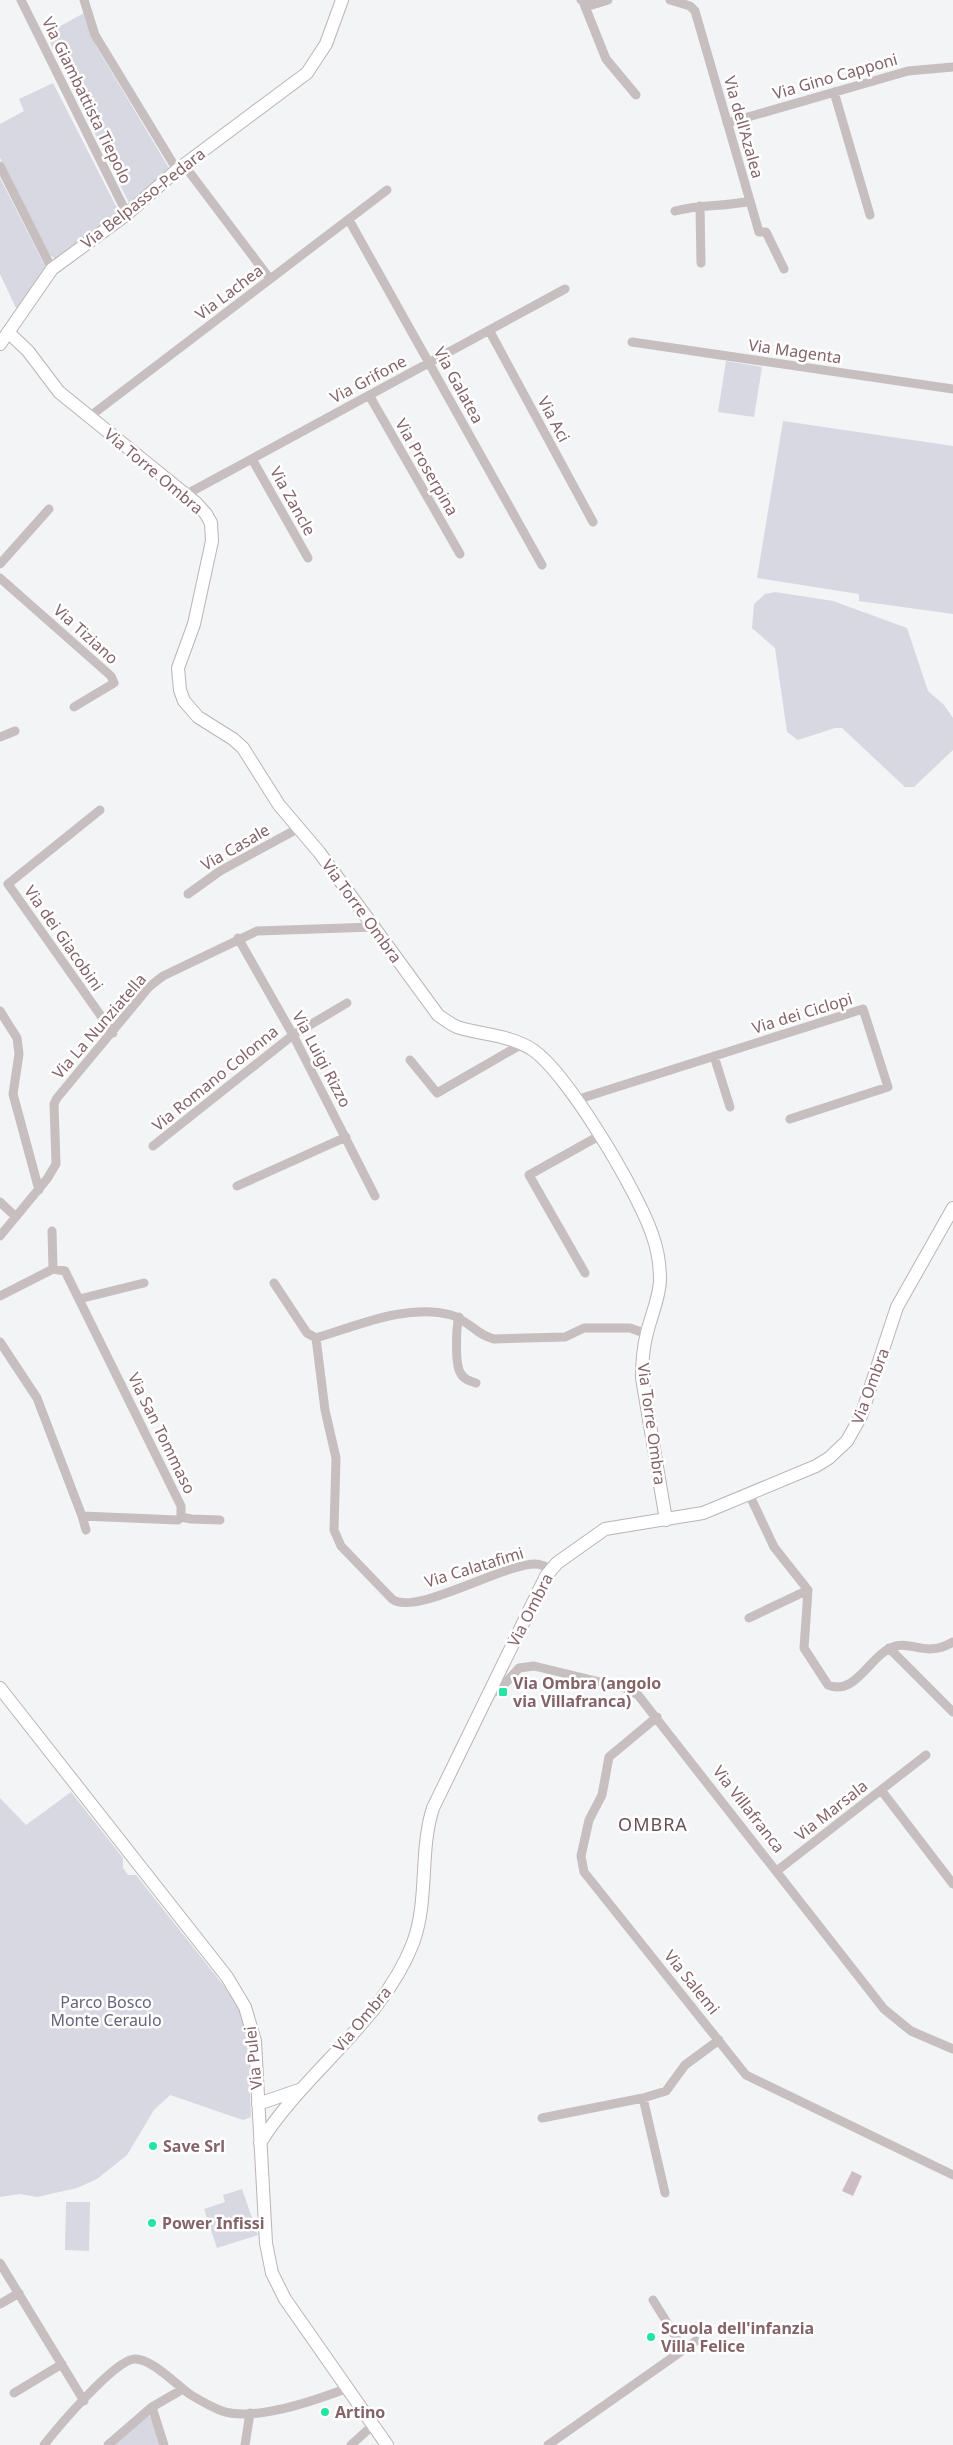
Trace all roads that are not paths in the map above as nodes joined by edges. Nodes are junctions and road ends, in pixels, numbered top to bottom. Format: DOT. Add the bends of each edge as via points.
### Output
graph roads {
  1 [pos="21,0"];
  2 [pos="84,0"];
  3 [pos="342,0"];
  4 [pos="608,0"];
  5 [pos="670,0"];
  6 [pos="582,2"];
  7 [pos="953,67"];
  8 [pos="834,92"];
  9 [pos="636,95"];
  10 [pos="727,123"];
  11 [pos="0,166"];
  12 [pos="180,167"];
  13 [pos="387,190"];
  14 [pos="750,201"];
  15 [pos="700,206"];
  16 [pos="675,211"];
  17 [pos="127,214"];
  18 [pos="870,215"];
  19 [pos="349,220"];
  20 [pos="701,263"];
  21 [pos="52,269"];
  22 [pos="784,269"];
  23 [pos="270,279"];
  24 [pos="565,289"];
  25 [pos="489,330"];
  26 [pos="8,332"];
  27 [pos="632,342"];
  28 [pos="0,344"];
  29 [pos="429,363"];
  30 [pos="953,389"];
  31 [pos="369,395"];
  32 [pos="89,417"];
  33 [pos="252,458"];
  34 [pos="185,495"];
  35 [pos="49,509"];
  36 [pos="593,522"];
  37 [pos="460,554"];
  38 [pos="308,558"];
  39 [pos="0,564"];
  40 [pos="542,565"];
  41 [pos="0,578"];
  42 [pos="74,707"];
  43 [pos="15,731"];
  44 [pos="0,737"];
  45 [pos="100,810"];
  46 [pos="299,828"];
  47 [pos="188,894"];
  48 [pos="374,927"];
  49 [pos="238,938"];
  50 [pos="347,1003"];
  51 [pos="0,1011"];
  52 [pos="113,1032"];
  53 [pos="293,1035"];
  54 [pos="522,1044"];
  55 [pos="714,1056"];
  56 [pos="410,1060"];
  57 [pos="576,1100"];
  58 [pos="730,1107"];
  59 [pos="790,1119"];
  60 [pos="346,1136"];
  61 [pos="599,1136"];
  62 [pos="153,1146"];
  63 [pos="237,1186"];
  64 [pos="39,1190"];
  65 [pos="375,1196"];
  66 [pos="0,1202"];
  67 [pos="953,1208"];
  68 [pos="16,1217"];
  69 [pos="52,1231"];
  70 [pos="0,1236"];
  71 [pos="53,1269"];
  72 [pos="585,1273"];
  73 [pos="144,1283"];
  74 [pos="274,1283"];
  75 [pos="0,1296"];
  76 [pos="79,1299"];
  77 [pos="459,1317"];
  78 [pos="647,1334"];
  79 [pos="316,1338"];
  80 [pos="0,1342"];
  81 [pos="476,1382"];
  82 [pos="749,1494"];
  83 [pos="82,1516"];
  84 [pos="181,1516"];
  85 [pos="220,1520"];
  86 [pos="666,1520"];
  87 [pos="86,1530"];
  88 [pos="551,1569"];
  89 [pos="808,1590"];
  90 [pos="749,1618"];
  91 [pos="953,1642"];
  92 [pos="889,1648"];
  93 [pos="0,1688"];
  94 [pos="490,1690"];
  95 [pos="953,1712"];
  96 [pos="657,1717"];
  97 [pos="926,1755"];
  98 [pos="881,1790"];
  99 [pos="778,1870"];
  100 [pos="953,1884"];
  101 [pos="719,2040"];
  102 [pos="953,2050"];
  103 [pos="257,2077"];
  104 [pos="643,2098"];
  105 [pos="284,2100"];
  106 [pos="258,2104"];
  107 [pos="542,2118"];
  108 [pos="260,2143"];
  109 [pos="953,2175"];
  110 [pos="664,2193"];
  111 [pos="0,2263"];
  112 [pos="19,2293"];
  113 [pos="653,2300"];
  114 [pos="0,2304"];
  115 [pos="696,2342"];
  116 [pos="684,2350"];
  117 [pos="62,2364"];
  118 [pos="348,2388"];
  119 [pos="183,2389"];
  120 [pos="14,2393"];
  121 [pos="84,2401"];
  122 [pos="152,2407"];
  123 [pos="250,2414"];
  124 [pos="373,2425"];
  125 [pos="44,2445"];
  126 [pos="108,2445"];
  127 [pos="164,2445"];
  128 [pos="245,2445"];
  129 [pos="351,2445"];
  130 [pos="387,2445"];
  131 [pos="548,2445"];
  1 -- 17 [label="street, Via Giambattista Tiepolo"];
  2 -- 12 [label="street" via="95,35"];
  3 -- 12 [label="main road, Via Belpasso-Pedara" via="326,44 307,73"];
  4 -- 6 [label="street" via="592,5"];
  5 -- 10 [label="street, Via dell'Azalea" via="690,6 695,11"];
  6 -- 9 [label="street" via="606,59"];
  7 -- 8 [label="street, Via Gino Capponi" via="908,70"];
  8 -- 10 [label="street, Via Gino Capponi"];
  8 -- 18 [label="street"];
  10 -- 14 [label="street, Via dell'Azalea"];
  11 -- 21 [label="street"];
  12 -- 17 [label="main road, Via Belpasso-Pedara"];
  12 -- 23 [label="street"];
  13 -- 19 [label="street, Via Lachea"];
  14 -- 15 [label="street" via="732,206"];
  14 -- 22 [label="street, Via dell'Azalea" via="759,232 766,232"];
  15 -- 16 [label="street"];
  15 -- 20 [label="street"];
  17 -- 21 [label="main road, Via Belpasso-Pedara"];
  19 -- 23 [label="street, Via Lachea"];
  19 -- 29 [label="street, Via Galatea"];
  21 -- 26 [label="main road, Via Belpasso-Pedara"];
  23 -- 32 [label="street, Via Lachea"];
  24 -- 25 [label="street, Via Grifone"];
  25 -- 29 [label="street, Via Grifone"];
  25 -- 36 [label="street, Via Aci"];
  26 -- 28 [label="main road, Via Belpasso-Pedara"];
  26 -- 32 [label="main road, Via Torre Ombra" via="28,351 59,392"];
  27 -- 30 [label="street, Via Magenta"];
  29 -- 31 [label="street, Via Grifone"];
  29 -- 40 [label="street, Via Galatea"];
  31 -- 33 [label="street, Via Grifone"];
  31 -- 37 [label="street, Via Proserpina"];
  32 -- 34 [label="main road, Via Torre Ombra"];
  33 -- 34 [label="street, Via Grifone"];
  33 -- 38 [label="street, Via Zancle"];
  34 -- 46 [label="main road, Via Torre Ombra" via="206,514 211,523 212,541 194,624 180,657 180,690 184,701 198,717 243,748 279,805"];
  35 -- 39 [label="street"];
  41 -- 42 [label="street, Via Tiziano" via="111,676 114,683"];
  43 -- 44 [label="street"];
  45 -- 52 [label="street, Via dei Giacobini" via="8,884"];
  46 -- 47 [label="street, Via Casale" via="220,871"];
  46 -- 48 [label="main road, Via Torre Ombra"];
  48 -- 49 [label="street, Via La Nunziatella" via="257,931"];
  48 -- 54 [label="main road, Via Torre Ombra" via="438,1015 455,1026"];
  49 -- 52 [label="street, Via La Nunziatella" via="163,976 149,987"];
  49 -- 53 [label="street, Via Luigi Rizzo"];
  50 -- 53 [label="street, Via Romano Colonna"];
  51 -- 64 [label="street" via="17,1038 19,1054 13,1094"];
  52 -- 64 [label="street, Via La Nunziatella" via="54,1104 57,1159"];
  53 -- 60 [label="street, Via Luigi Rizzo"];
  53 -- 62 [label="street, Via Romano Colonna"];
  54 -- 56 [label="street" via="437,1093"];
  54 -- 57 [label="main road, Via Torre Ombra" via="551,1067"];
  55 -- 57 [label="street, Via dei Ciclopi"];
  55 -- 58 [label="street"];
  55 -- 59 [label="street, Via dei Ciclopi" via="863,1009 888,1087"];
  57 -- 61 [label="main road, Via Torre Ombra"];
  60 -- 63 [label="street"];
  60 -- 65 [label="street, Via Luigi Rizzo"];
  61 -- 72 [label="street" via="529,1175"];
  61 -- 78 [label="main road, Via Torre Ombra" via="645,1218 656,1248 659,1294"];
  64 -- 68 [label="street, Via La Nunziatella"];
  66 -- 68 [label="street"];
  67 -- 82 [label="main road, Via Ombra" via="897,1306 868,1400 847,1441 816,1466"];
  68 -- 70 [label="street, Via La Nunziatella"];
  69 -- 71 [label="street"];
  71 -- 75 [label="street"];
  71 -- 76 [label="street, Via San Tommaso" via="64,1272"];
  73 -- 76 [label="street"];
  74 -- 79 [label="street" via="307,1333"];
  76 -- 84 [label="street, Via San Tommaso" via="181,1506"];
  77 -- 78 [label="street" via="487,1337 494,1338 565,1337 584,1328 630,1328"];
  77 -- 79 [label="street" via="417,1312"];
  77 -- 81 [label="street" via="456,1326 459,1368 464,1377"];
  78 -- 86 [label="main road, Via Torre Ombra" via="642,1378"];
  79 -- 88 [label="street, Via Calatafimi" via="325,1410 336,1458 334,1530 341,1546 392,1599 402,1603 446,1594 529,1564"];
  80 -- 83 [label="street" via="37,1398"];
  82 -- 86 [label="main road, Via Ombra" via="703,1513"];
  82 -- 89 [label="street" via="774,1547"];
  83 -- 84 [label="street, Via San Tommaso" via="178,1520"];
  83 -- 87 [label="street"];
  84 -- 85 [label="street"];
  86 -- 88 [label="main road, Via Ombra" via="604,1529"];
  88 -- 94 [label="main road, Via Ombra"];
  89 -- 90 [label="street"];
  89 -- 92 [label="street" via="804,1648 828,1685 838,1688 849,1685"];
  91 -- 92 [label="street" via="937,1650 903,1645"];
  92 -- 95 [label="street"];
  93 -- 103 [label="main road, Via Pulei" via="238,1994 255,2041"];
  94 -- 96 [label="street, Via Villafranca" via="494,1692 501,1688 519,1668 534,1666 632,1690"];
  94 -- 105 [label="main road, Via Ombra" via="431,1814 420,1913 408,1955 388,1992 301,2089"];
  96 -- 99 [label="street, Via Villafranca"];
  96 -- 101 [label="street, Via Salemi" via="609,1757 602,1795 589,1820 581,1864 584,1872"];
  97 -- 98 [label="street"];
  98 -- 99 [label="street, Via Marsala"];
  98 -- 100 [label="street, Via Marsala"];
  99 -- 102 [label="street, Via Villafranca" via="884,2009 911,2031"];
  101 -- 104 [label="street" via="685,2065 666,2092"];
  101 -- 109 [label="street, Via Salemi" via="746,2075"];
  103 -- 105 [label="main road" via="266,2088"];
  103 -- 106 [label="main road, Via Pulei"];
  104 -- 107 [label="street"];
  104 -- 110 [label="street"];
  105 -- 106 [label="main road"];
  105 -- 108 [label="main road"];
  106 -- 108 [label="main road, Via Pulei"];
  108 -- 118 [label="main road, Via Pulei" via="266,2243 272,2273 285,2299"];
  111 -- 112 [label="street"];
  112 -- 114 [label="street"];
  112 -- 117 [label="street"];
  113 -- 116 [label="street"];
  115 -- 116 [label="street"];
  116 -- 131 [label="street"];
  117 -- 120 [label="street"];
  117 -- 121 [label="street"];
  118 -- 123 [label="street" via="308,2403"];
  118 -- 124 [label="main road, Via Pulei"];
  119 -- 121 [label="street" via="145,2361 136,2359 121,2364"];
  119 -- 122 [label="street"];
  119 -- 123 [label="street" via="222,2411"];
  121 -- 125 [label="street"];
  122 -- 126 [label="street"];
  122 -- 127 [label="street"];
  123 -- 128 [label="street"];
  124 -- 129 [label="street"];
  124 -- 130 [label="main road, Via Pulei"];
}
